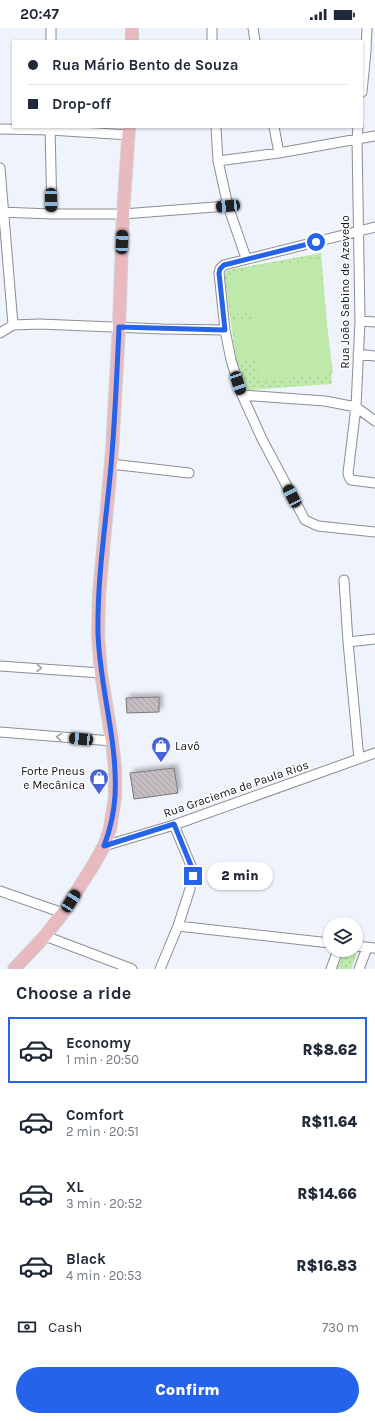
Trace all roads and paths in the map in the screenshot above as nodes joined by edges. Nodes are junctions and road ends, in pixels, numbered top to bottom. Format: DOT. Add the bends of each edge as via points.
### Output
graph roads {
  1 [pos="51,28"];
  2 [pos="132,28"];
  3 [pos="212,28"];
  4 [pos="253,28"];
  5 [pos="367,28"];
  6 [pos="51,40"];
  7 [pos="132,40"];
  8 [pos="212,40"];
  9 [pos="256,40"];
  10 [pos="371,51"];
  11 [pos="363,87"];
  12 [pos="216,128"];
  13 [pos="274,128"];
  14 [pos="358,128"];
  15 [pos="50,129"];
  16 [pos="0,130"];
  17 [pos="129,131"];
  18 [pos="375,136"];
  19 [pos="357,139"];
  20 [pos="279,154"];
  21 [pos="218,161"];
  22 [pos="0,168"];
  23 [pos="228,206"];
  24 [pos="2,212"];
  25 [pos="52,214"];
  26 [pos="123,214"];
  27 [pos="375,227"];
  28 [pos="358,232"];
  29 [pos="246,258"];
  30 [pos="360,321"];
  31 [pos="375,322"];
  32 [pos="13,325"];
  33 [pos="119,327"];
  34 [pos="225,330"];
  35 [pos="0,333"];
  36 [pos="358,354"];
  37 [pos="375,356"];
  38 [pos="242,394"];
  39 [pos="356,407"];
  40 [pos="375,421"];
  41 [pos="111,464"];
  42 [pos="189,472"];
  43 [pos="375,483"];
  44 [pos="375,532"];
  45 [pos="344,580"];
  46 [pos="375,639"];
  47 [pos="348,642"];
  48 [pos="0,666"];
  49 [pos="101,673"];
  50 [pos="0,732"];
  51 [pos="112,741"];
  52 [pos="375,753"];
  53 [pos="359,759"];
  54 [pos="174,824"];
  55 [pos="104,846"];
  56 [pos="0,892"];
  57 [pos="63,913"];
  58 [pos="178,926"];
  59 [pos="45,936"];
  60 [pos="323,942"];
  61 [pos="371,948"];
  62 [pos="335,957"];
  63 [pos="14,969"];
  64 [pos="132,969"];
  65 [pos="160,969"];
  66 [pos="331,969"];
  67 [pos="359,969"];
  1 -- 6 [label="street"];
  2 -- 7 [label="main road"];
  3 -- 8 [label="street"];
  4 -- 9 [label="street"];
  5 -- 10 [label="street"];
  10 -- 11 [label="street"];
  12 -- 21 [label="street"];
  13 -- 20 [label="street"];
  14 -- 19 [label="street, Rua João Sabino de Azevedo"];
  15 -- 16 [label="street"];
  15 -- 17 [label="street"];
  15 -- 25 [label="street"];
  17 -- 26 [label="main road"];
  18 -- 19 [label="street"];
  19 -- 20 [label="street"];
  19 -- 28 [label="street, Rua João Sabino de Azevedo"];
  20 -- 21 [label="street"];
  21 -- 23 [label="street"];
  22 -- 24 [label="street"];
  23 -- 26 [label="street"];
  23 -- 29 [label="street"];
  24 -- 25 [label="street"];
  24 -- 32 [label="street"];
  25 -- 26 [label="street"];
  26 -- 33 [label="main road"];
  27 -- 28 [label="street"];
  28 -- 29 [label="street"];
  28 -- 30 [label="street, Rua João Sabino de Azevedo"];
  29 -- 34 [label="street" via="224,265 220,269"];
  30 -- 31 [label="street"];
  30 -- 36 [label="street, Rua João Sabino de Azevedo"];
  32 -- 33 [label="street"];
  32 -- 35 [label="street"];
  33 -- 34 [label="street"];
  33 -- 41 [label="main road"];
  34 -- 38 [label="street"];
  36 -- 37 [label="street"];
  36 -- 39 [label="street, Rua João Sabino de Azevedo"];
  38 -- 39 [label="street" via="325,401"];
  38 -- 44 [label="street" via="262,439 305,520 318,526"];
  39 -- 40 [label="street"];
  39 -- 43 [label="street, Rua João Sabino de Azevedo" via="349,477 351,480"];
  41 -- 42 [label="street"];
  41 -- 49 [label="main road" via="99,595 98,635"];
  45 -- 47 [label="street"];
  46 -- 47 [label="street"];
  47 -- 53 [label="street"];
  48 -- 49 [label="street, one-way"];
  49 -- 51 [label="main road"];
  51 -- 50 [label="street, one-way"];
  51 -- 55 [label="main road" via="115,797 110,829"];
  52 -- 53 [label="street, Rua Graciema de Paula Rios"];
  53 -- 54 [label="street, Rua Graciema de Paula Rios"];
  54 -- 55 [label="street, Rua Graciema de Paula Rios"];
  54 -- 58 [label="street" via="192,868 191,886"];
  55 -- 57 [label="main road"];
  56 -- 57 [label="street"];
  57 -- 59 [label="main road"];
  58 -- 60 [label="street"];
  58 -- 65 [label="street"];
  59 -- 63 [label="main road"];
  59 -- 64 [label="street"];
  61 -- 67 [label="street"];
  62 -- 66 [label="street"];
}
